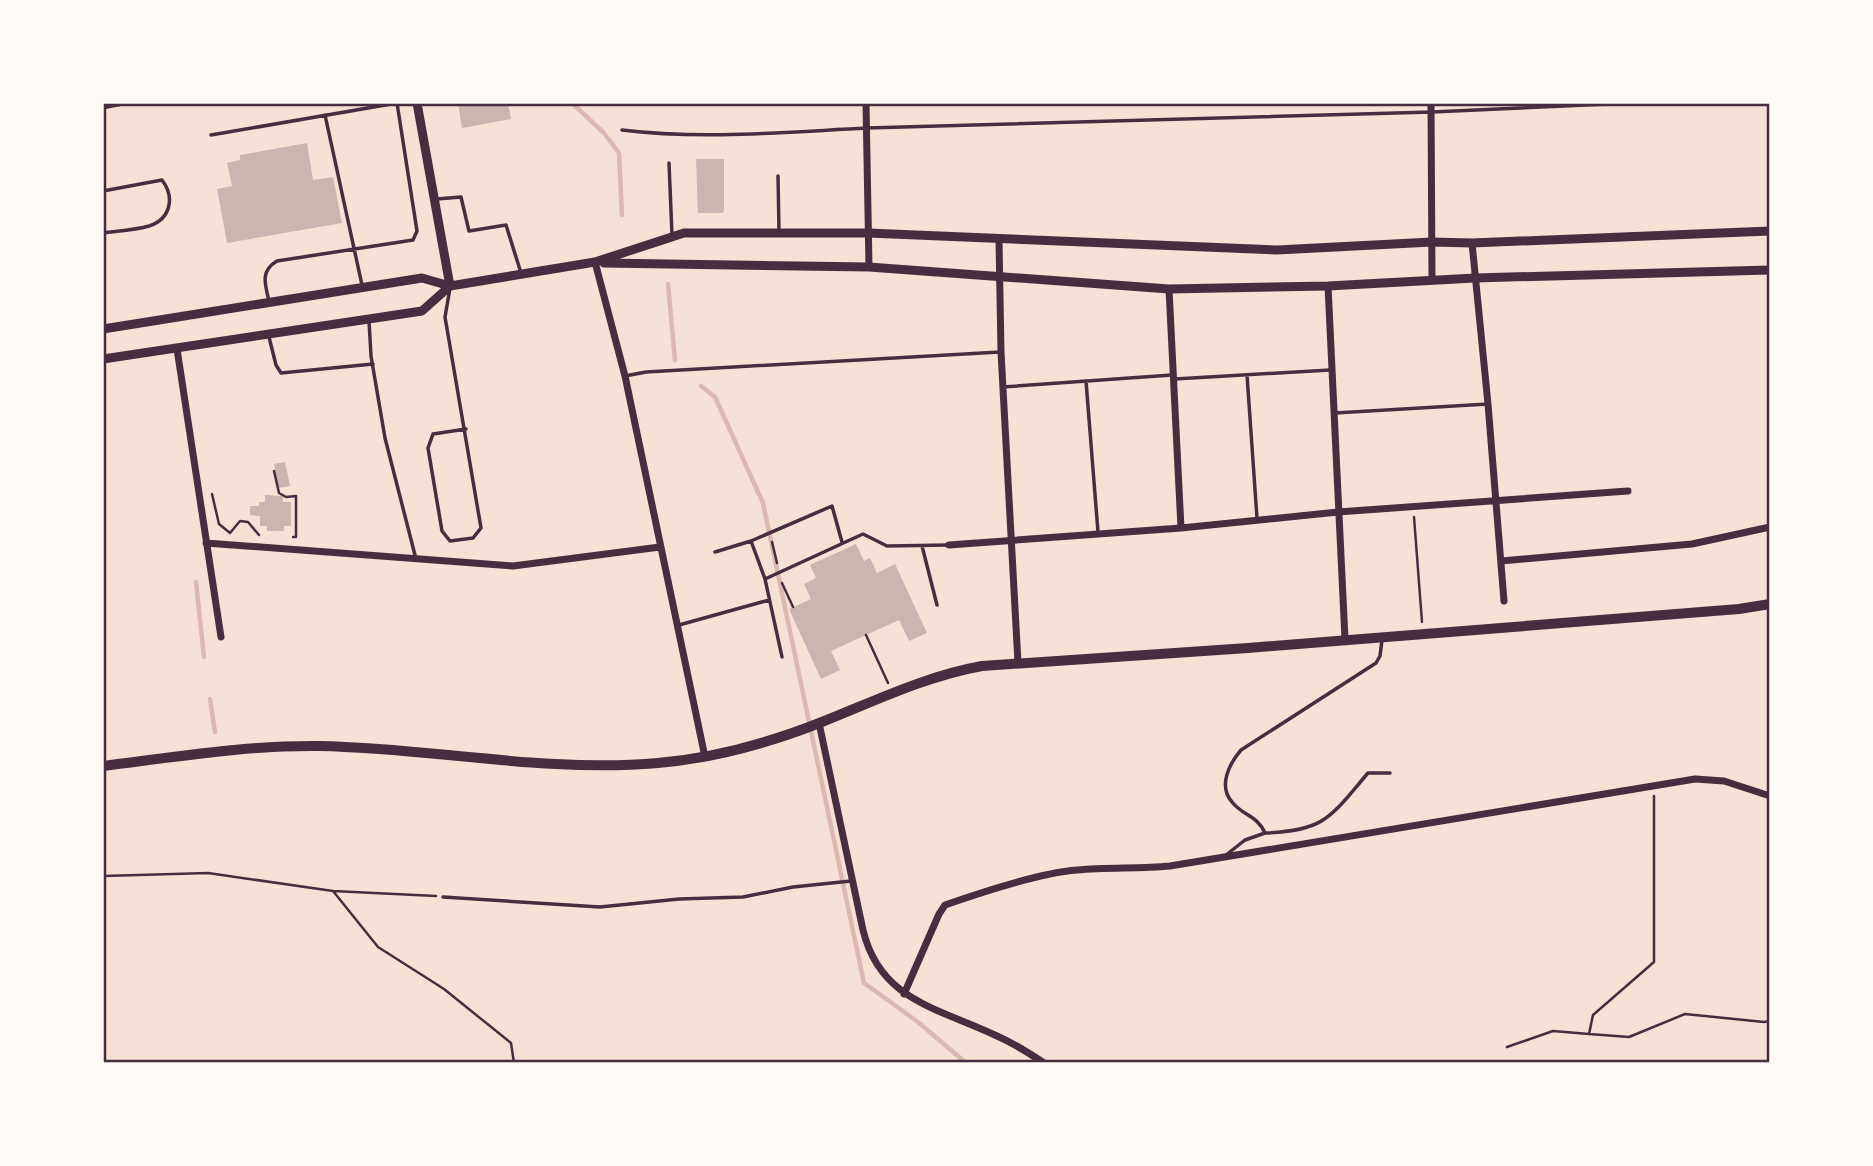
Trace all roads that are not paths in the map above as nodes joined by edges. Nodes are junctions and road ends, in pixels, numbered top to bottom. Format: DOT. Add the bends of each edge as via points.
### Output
graph roads {
  1 [pos="118,103"];
  2 [pos="417,103"];
  3 [pos="866,103"];
  4 [pos="1431,103"];
  5 [pos="1632,103"];
  6 [pos="103,106"];
  7 [pos="1432,112"];
  8 [pos="325,115"];
  9 [pos="867,128"];
  10 [pos="622,130"];
  11 [pos="211,135"];
  12 [pos="668,163"];
  13 [pos="778,176"];
  14 [pos="103,191"];
  15 [pos="435,199"];
  16 [pos="1770,231"];
  17 [pos="103,233"];
  18 [pos="779,233"];
  19 [pos="868,233"];
  20 [pos="672,237"];
  21 [pos="999,240"];
  22 [pos="1432,242"];
  23 [pos="1472,243"];
  24 [pos="353,248"];
  25 [pos="595,262"];
  26 [pos="869,267"];
  27 [pos="1770,270"];
  28 [pos="522,274"];
  29 [pos="999,276"];
  30 [pos="1475,278"];
  31 [pos="1432,281"];
  32 [pos="450,286"];
  33 [pos="1328,286"];
  34 [pos="362,287"];
  35 [pos="1169,289"];
  36 [pos="269,303"];
  37 [pos="369,319"];
  38 [pos="103,329"];
  39 [pos="268,335"];
  40 [pos="177,349"];
  41 [pos="1001,352"];
  42 [pos="103,359"];
  43 [pos="373,364"];
  44 [pos="1331,370"];
  45 [pos="1247,375"];
  46 [pos="625,376"];
  47 [pos="1173,377"];
  48 [pos="1086,381"];
  49 [pos="1003,387"];
  50 [pos="1488,404"];
  51 [pos="1333,413"];
  52 [pos="466,429"];
  53 [pos="1628,491"];
  54 [pos="1496,500"];
  55 [pos="1338,512"];
  56 [pos="1257,520"];
  57 [pos="1770,527"];
  58 [pos="1181,528"];
  59 [pos="1098,533"];
  60 [pos="751,541"];
  61 [pos="1012,541"];
  62 [pos="842,542"];
  63 [pos="206,543"];
  64 [pos="949,545"];
  65 [pos="922,546"];
  66 [pos="660,547"];
  67 [pos="715,552"];
  68 [pos="416,559"];
  69 [pos="1501,561"];
  70 [pos="765,579"];
  71 [pos="769,600"];
  72 [pos="1504,601"];
  73 [pos="1770,604"];
  74 [pos="937,605"];
  75 [pos="677,625"];
  76 [pos="222,637"];
  77 [pos="1383,638"];
  78 [pos="1345,639"];
  79 [pos="782,657"];
  80 [pos="1018,663"];
  81 [pos="819,723"];
  82 [pos="705,757"];
  83 [pos="103,766"];
  84 [pos="1390,773"];
  85 [pos="1770,796"];
  86 [pos="1265,833"];
  87 [pos="1226,855"];
  88 [pos="853,880"];
  89 [pos="443,897"];
  90 [pos="904,994"];
  91 [pos="1044,1063"];
  1 -- 6 [label="street"];
  2 -- 15 [label="street"];
  3 -- 9 [label="street"];
  4 -- 7 [label="street"];
  5 -- 7 [label="lane"];
  7 -- 9 [label="lane"];
  7 -- 22 [label="street"];
  8 -- 11 [label="lane"];
  8 -- 24 [label="lane"];
  8 -- 24 [label="lane" via="397,103 417,231 413,240"];
  9 -- 10 [label="lane" via="654,134"];
  9 -- 19 [label="street"];
  12 -- 20 [label="lane"];
  13 -- 18 [label="lane"];
  14 -- 17 [label="lane" via="162,180 171,203 151,225"];
  15 -- 28 [label="lane" via="461,198 469,231 506,225"];
  15 -- 32 [label="street"];
  16 -- 23 [label="street"];
  18 -- 19 [label="street"];
  18 -- 20 [label="street" via="684,233"];
  19 -- 21 [label="street"];
  19 -- 26 [label="street"];
  20 -- 25 [label="street"];
  21 -- 22 [label="street" via="1277,250"];
  21 -- 29 [label="street"];
  22 -- 23 [label="street"];
  22 -- 31 [label="street"];
  23 -- 30 [label="street"];
  24 -- 34 [label="lane"];
  24 -- 36 [label="lane" via="277,261 267,267"];
  25 -- 26 [label="street"];
  25 -- 28 [label="street"];
  25 -- 46 [label="street"];
  26 -- 29 [label="street"];
  27 -- 30 [label="street"];
  28 -- 32 [label="street"];
  29 -- 35 [label="street"];
  29 -- 41 [label="street"];
  30 -- 31 [label="street"];
  30 -- 50 [label="street"];
  31 -- 33 [label="street"];
  32 -- 34 [label="street" via="422,278"];
  32 -- 37 [label="street" via="422,311"];
  32 -- 52 [label="lane" via="445,317"];
  33 -- 35 [label="street"];
  33 -- 44 [label="street"];
  34 -- 36 [label="street"];
  35 -- 47 [label="street"];
  36 -- 38 [label="street"];
  37 -- 39 [label="street"];
  37 -- 43 [label="lane"];
  39 -- 40 [label="street"];
  39 -- 43 [label="lane" via="281,373"];
  40 -- 42 [label="street"];
  40 -- 63 [label="street"];
  41 -- 46 [label="lane"];
  41 -- 49 [label="street"];
  43 -- 68 [label="lane" via="385,438"];
  44 -- 45 [label="lane"];
  44 -- 51 [label="street"];
  45 -- 47 [label="lane"];
  45 -- 56 [label="lane"];
  46 -- 66 [label="street"];
  47 -- 48 [label="lane"];
  47 -- 58 [label="street"];
  48 -- 49 [label="lane"];
  48 -- 59 [label="lane"];
  49 -- 61 [label="street"];
  50 -- 51 [label="lane"];
  50 -- 54 [label="street"];
  51 -- 55 [label="street"];
  52 -- 52 [label="lane" via="481,528 473,538 450,541 442,531 428,448 433,434"];
  53 -- 54 [label="street"];
  54 -- 55 [label="street"];
  54 -- 69 [label="street"];
  55 -- 56 [label="street"];
  55 -- 78 [label="street"];
  56 -- 58 [label="street"];
  57 -- 69 [label="street" via="1692,544"];
  58 -- 59 [label="street"];
  59 -- 61 [label="street"];
  60 -- 62 [label="lane" via="832,506"];
  60 -- 67 [label="lane"];
  60 -- 70 [label="lane"];
  61 -- 64 [label="street"];
  61 -- 80 [label="street"];
  62 -- 65 [label="lane" via="863,534 887,547"];
  62 -- 70 [label="lane"];
  63 -- 68 [label="street"];
  63 -- 76 [label="street"];
  64 -- 65 [label="lane"];
  65 -- 74 [label="lane"];
  66 -- 68 [label="street" via="513,566"];
  66 -- 75 [label="street"];
  69 -- 72 [label="street"];
  70 -- 71 [label="lane"];
  71 -- 75 [label="lane"];
  71 -- 79 [label="lane"];
  73 -- 77 [label="main road"];
  75 -- 82 [label="street"];
  77 -- 78 [label="main road"];
  77 -- 86 [label="lane" via="1376,663 1232,760 1225,789 1232,803 1260,823"];
  78 -- 80 [label="main road"];
  80 -- 81 [label="main road" via="952,671"];
  81 -- 82 [label="main road" via="761,744"];
  81 -- 88 [label="street"];
  82 -- 83 [label="main road" via="618,766 320,746 248,748"];
  84 -- 86 [label="lane" via="1368,773 1321,824"];
  85 -- 87 [label="street" via="1724,781 1695,779"];
  86 -- 87 [label="lane" via="1245,839"];
  87 -- 90 [label="street" via="1170,866 1053,874 945,905"];
  88 -- 89 [label="lane" via="743,898 600,907"];
  88 -- 90 [label="street" via="871,957"];
  90 -- 91 [label="street"];
}
